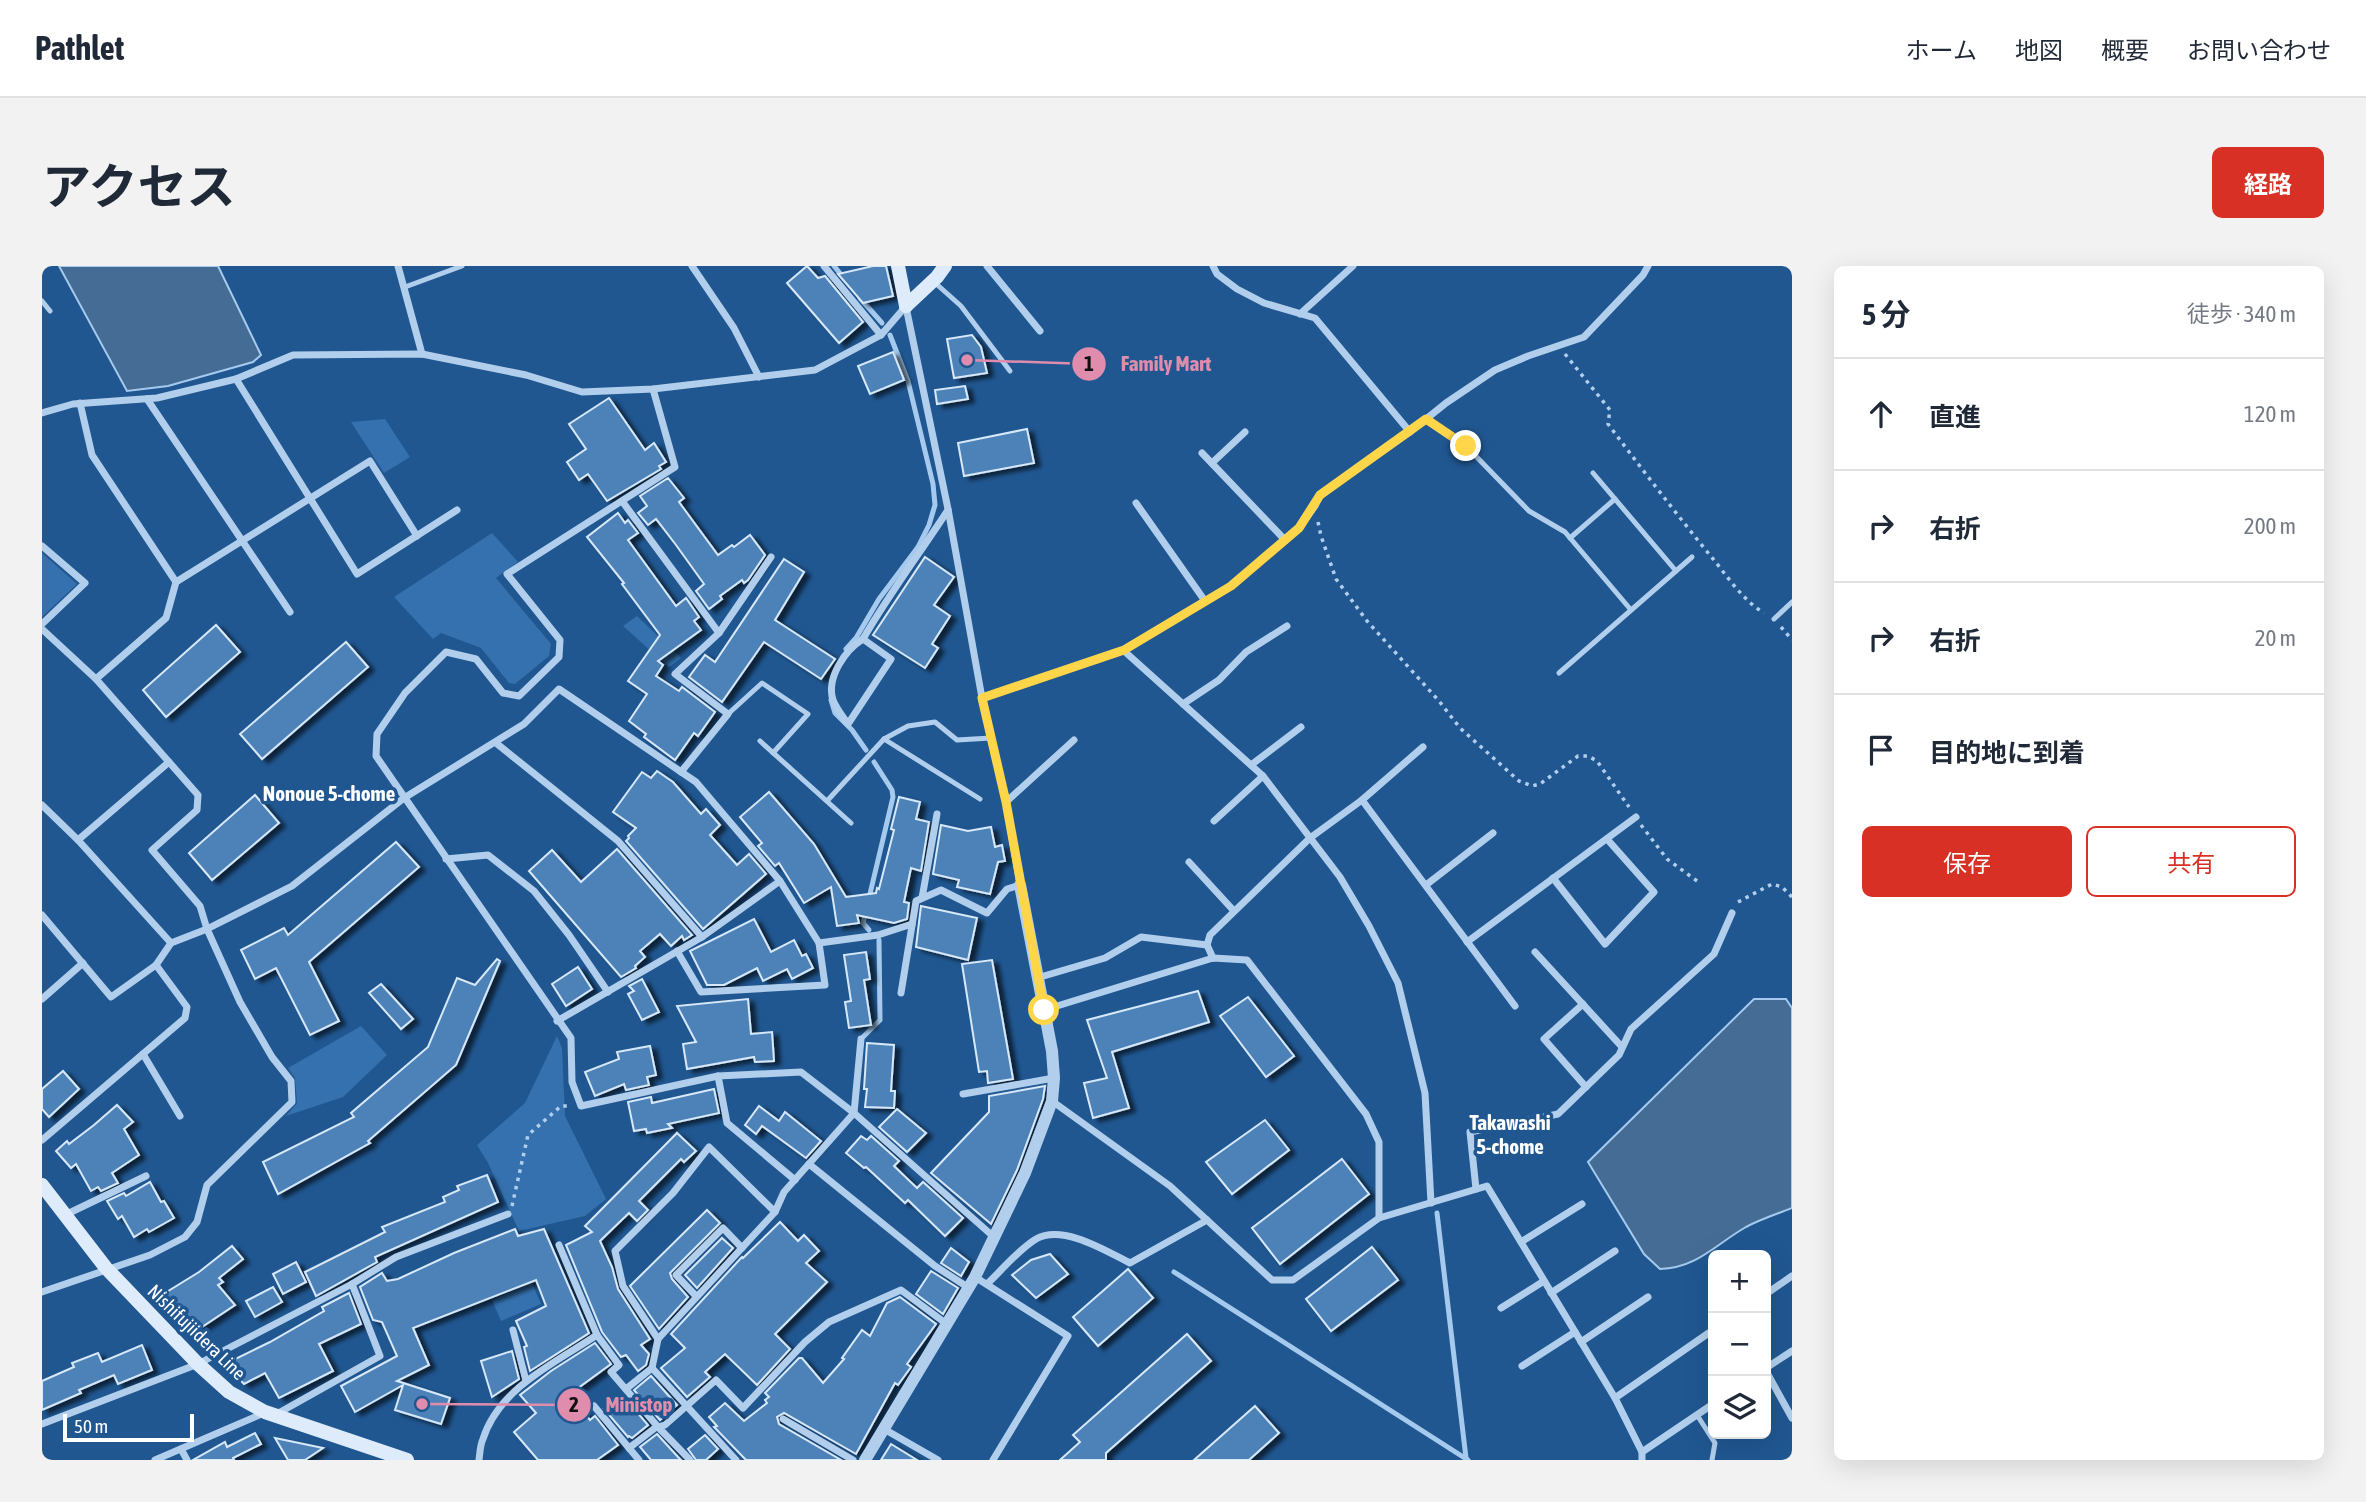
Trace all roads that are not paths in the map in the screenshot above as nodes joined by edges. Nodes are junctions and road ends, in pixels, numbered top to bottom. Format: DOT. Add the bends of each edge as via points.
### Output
graph roads {
  1 [pos="398,266"];
  2 [pos="462,266"];
  3 [pos="692,266"];
  4 [pos="824,266"];
  5 [pos="898,266"];
  6 [pos="945,266"];
  7 [pos="987,266"];
  8 [pos="1213,266"];
  9 [pos="1353,266"];
  10 [pos="1648,266"];
  11 [pos="933,281"];
  12 [pos="405,287"];
  13 [pos="42,301"];
  14 [pos="906,306"];
  15 [pos="50,312"];
  16 [pos="1300,314"];
  17 [pos="1040,331"];
  18 [pos="881,335"];
  19 [pos="422,354"];
  20 [pos="1010,372"];
  21 [pos="759,377"];
  22 [pos="236,379"];
  23 [pos="653,389"];
  24 [pos="147,399"];
  25 [pos="80,403"];
  26 [pos="42,414"];
  27 [pos="1426,419"];
  28 [pos="1245,432"];
  29 [pos="1410,432"];
  30 [pos="1202,453"];
  31 [pos="1212,463"];
  32 [pos="1593,473"];
  33 [pos="310,499"];
  34 [pos="1615,499"];
  35 [pos="622,501"];
  36 [pos="1136,503"];
  37 [pos="948,509"];
  38 [pos="457,510"];
  39 [pos="417,536"];
  40 [pos="1570,538"];
  41 [pos="1285,540"];
  42 [pos="242,542"];
  43 [pos="42,546"];
  44 [pos="1692,556"];
  45 [pos="771,557"];
  46 [pos="1676,571"];
  47 [pos="176,582"];
  48 [pos="1205,601"];
  49 [pos="1792,602"];
  50 [pos="1631,610"];
  51 [pos="290,612"];
  52 [pos="1773,619"];
  53 [pos="1287,626"];
  54 [pos="42,627"];
  55 [pos="719,633"];
  56 [pos="863,639"];
  57 [pos="1124,650"];
  58 [pos="1559,673"];
  59 [pos="96,679"];
  60 [pos="982,698"];
  61 [pos="1183,704"];
  62 [pos="728,714"];
  63 [pos="1301,727"];
  64 [pos="991,738"];
  65 [pos="884,739"];
  66 [pos="1074,740"];
  67 [pos="760,741"];
  68 [pos="496,743"];
  69 [pos="1423,747"];
  70 [pos="773,753"];
  71 [pos="169,762"];
  72 [pos="1251,765"];
  73 [pos="681,772"];
  74 [pos="1263,776"];
  75 [pos="404,799"];
  76 [pos="980,799"];
  77 [pos="1362,800"];
  78 [pos="827,801"];
  79 [pos="1006,802"];
  80 [pos="42,805"];
  81 [pos="937,814"];
  82 [pos="1636,817"];
  83 [pos="1214,821"];
  84 [pos="851,823"];
  85 [pos="1493,833"];
  86 [pos="1310,838"];
  87 [pos="1607,839"];
  88 [pos="78,840"];
  89 [pos="446,859"];
  90 [pos="1189,862"];
  91 [pos="1553,878"];
  92 [pos="780,881"];
  93 [pos="1020,885"];
  94 [pos="1426,885"];
  95 [pos="922,898"];
  96 [pos="1234,911"];
  97 [pos="1732,913"];
  98 [pos="42,915"];
  99 [pos="912,924"];
  100 [pos="207,929"];
  101 [pos="702,937"];
  102 [pos="1467,942"];
  103 [pos="171,943"];
  104 [pos="819,943"];
  105 [pos="1207,945"];
  106 [pos="677,951"];
  107 [pos="1535,952"];
  108 [pos="1213,958"];
  109 [pos="83,964"];
  110 [pos="156,965"];
  111 [pos="1037,978"];
  112 [pos="608,992"];
  113 [pos="901,993"];
  114 [pos="42,999"];
  115 [pos="1583,1004"];
  116 [pos="1515,1006"];
  117 [pos="1044,1010"];
  118 [pos="557,1021"];
  119 [pos="861,1039"];
  120 [pos="1622,1047"];
  121 [pos="143,1054"];
  122 [pos="718,1076"];
  123 [pos="1054,1078"];
  124 [pos="1586,1087"];
  125 [pos="963,1094"];
  126 [pos="1052,1101"];
  127 [pos="853,1113"];
  128 [pos="180,1116"];
  129 [pos="42,1140"];
  130 [pos="809,1164"];
  131 [pos="146,1176"];
  132 [pos="795,1180"];
  133 [pos="42,1185"];
  134 [pos="1476,1189"];
  135 [pos="1431,1203"];
  136 [pos="1582,1204"];
  137 [pos="775,1212"];
  138 [pos="508,1214"];
  139 [pos="65,1215"];
  140 [pos="1379,1218"];
  141 [pos="1206,1220"];
  142 [pos="995,1238"];
  143 [pos="1521,1242"];
  144 [pos="559,1245"];
  145 [pos="742,1248"];
  146 [pos="1615,1251"];
  147 [pos="106,1268"];
  148 [pos="1792,1276"];
  149 [pos="1545,1281"];
  150 [pos="972,1282"];
  151 [pos="352,1284"];
  152 [pos="987,1284"];
  153 [pos="1771,1291"];
  154 [pos="42,1292"];
  155 [pos="1551,1293"];
  156 [pos="696,1296"];
  157 [pos="1648,1297"];
  158 [pos="1502,1308"];
  159 [pos="947,1325"];
  160 [pos="513,1330"];
  161 [pos="1575,1332"];
  162 [pos="1708,1333"];
  163 [pos="597,1335"];
  164 [pos="658,1339"];
  165 [pos="1581,1342"];
  166 [pos="1792,1350"];
  167 [pos="198,1364"];
  168 [pos="1522,1366"];
  169 [pos="1771,1366"];
  170 [pos="652,1368"];
  171 [pos="1769,1376"];
  172 [pos="526,1381"];
  173 [pos="626,1390"];
  174 [pos="1615,1398"];
  175 [pos="593,1406"];
  176 [pos="688,1407"];
  177 [pos="1708,1407"];
  178 [pos="270,1414"];
  179 [pos="1697,1415"];
  180 [pos="1792,1418"];
  181 [pos="783,1419"];
  182 [pos="42,1424"];
  183 [pos="658,1427"];
  184 [pos="884,1429"];
  185 [pos="629,1448"];
  186 [pos="181,1449"];
  187 [pos="1642,1456"];
  188 [pos="155,1460"];
  189 [pos="187,1460"];
  190 [pos="407,1460"];
  191 [pos="479,1460"];
  192 [pos="639,1460"];
  193 [pos="690,1460"];
  194 [pos="736,1460"];
  195 [pos="853,1460"];
  196 [pos="865,1460"];
  197 [pos="938,1460"];
  198 [pos="993,1460"];
  199 [pos="1712,1460"];
  1 -- 12 [label="street"];
  2 -- 12 [label="lane"];
  3 -- 21 [label="street" via="734,328"];
  4 -- 18 [label="street"];
  5 -- 14 [label="main road"];
  6 -- 11 [label="main road"];
  7 -- 17 [label="street"];
  8 -- 16 [label="street" via="1237,289"];
  9 -- 16 [label="street"];
  10 -- 27 [label="street" via="1584,337 1495,370"];
  11 -- 14 [label="main road"];
  11 -- 20 [label="lane" via="961,306"];
  12 -- 19 [label="street"];
  13 -- 15 [label="lane"];
  14 -- 18 [label="street"];
  14 -- 37 [label="street"];
  16 -- 29 [label="street" via="1315,318"];
  18 -- 21 [label="street" via="815,370"];
  19 -- 22 [label="street" via="293,355"];
  19 -- 23 [label="street" via="526,375 582,392"];
  21 -- 23 [label="street"];
  22 -- 24 [label="street"];
  22 -- 33 [label="street"];
  23 -- 35 [label="street" via="675,467"];
  24 -- 25 [label="street"];
  24 -- 42 [label="street"];
  25 -- 26 [label="street"];
  25 -- 47 [label="street" via="92,454"];
  27 -- 29 [label="street"];
  27 -- 40 [label="lane" via="1466,446 1529,511"];
  28 -- 31 [label="street"];
  29 -- 41 [label="street" via="1320,495 1299,528"];
  30 -- 31 [label="street"];
  31 -- 41 [label="street"];
  32 -- 34 [label="lane"];
  33 -- 39 [label="street" via="358,574"];
  33 -- 39 [label="street" via="370,461"];
  33 -- 42 [label="street"];
  34 -- 40 [label="lane"];
  34 -- 46 [label="lane"];
  35 -- 55 [label="street"];
  35 -- 75 [label="street" via="508,574 560,640 559,656 519,696 503,693 476,659 446,652 405,693 377,734 376,756"];
  36 -- 48 [label="street"];
  37 -- 56 [label="street"];
  37 -- 60 [label="street"];
  38 -- 39 [label="street"];
  40 -- 50 [label="lane"];
  41 -- 48 [label="street" via="1231,586"];
  42 -- 47 [label="street"];
  42 -- 51 [label="street"];
  43 -- 54 [label="street" via="85,583"];
  44 -- 46 [label="lane"];
  45 -- 55 [label="street"];
  46 -- 50 [label="lane"];
  47 -- 59 [label="street" via="166,618"];
  48 -- 57 [label="street"];
  49 -- 52 [label="lane"];
  50 -- 58 [label="lane"];
  53 -- 61 [label="street" via="1246,652 1219,680"];
  54 -- 59 [label="street"];
  55 -- 62 [label="street" via="675,674"];
  56 -- 56 [label="street" via="838,666 831,687 833,702 848,724 891,659"];
  57 -- 60 [label="street"];
  57 -- 61 [label="street"];
  59 -- 71 [label="street"];
  60 -- 64 [label="street"];
  61 -- 72 [label="street"];
  62 -- 70 [label="lane" via="762,683 808,714"];
  62 -- 73 [label="street"];
  63 -- 72 [label="street"];
  64 -- 65 [label="lane" via="957,740 935,722 908,726"];
  64 -- 79 [label="street"];
  65 -- 76 [label="lane"];
  65 -- 78 [label="lane"];
  66 -- 79 [label="street"];
  67 -- 70 [label="lane"];
  68 -- 73 [label="street" via="524,724 559,689"];
  68 -- 75 [label="street"];
  68 -- 101 [label="street" via="618,841"];
  69 -- 77 [label="street"];
  70 -- 78 [label="lane"];
  71 -- 88 [label="street"];
  71 -- 100 [label="street" via="198,796 197,810 152,850 200,906"];
  72 -- 74 [label="street"];
  73 -- 92 [label="street" via="696,782"];
  74 -- 83 [label="street"];
  74 -- 86 [label="street"];
  75 -- 89 [label="street"];
  75 -- 100 [label="street" via="292,886"];
  77 -- 86 [label="street"];
  77 -- 94 [label="street"];
  78 -- 84 [label="lane"];
  79 -- 93 [label="street"];
  80 -- 88 [label="street"];
  81 -- 95 [label="street"];
  82 -- 87 [label="street"];
  85 -- 94 [label="street"];
  86 -- 96 [label="street"];
  86 -- 135 [label="street" via="1369,926 1398,983 1425,1093"];
  87 -- 91 [label="street"];
  87 -- 91 [label="street" via="1654,892 1605,944"];
  88 -- 103 [label="street"];
  89 -- 112 [label="street" via="488,855 534,891"];
  89 -- 118 [label="street"];
  90 -- 96 [label="street"];
  91 -- 102 [label="street"];
  92 -- 101 [label="street"];
  92 -- 104 [label="street"];
  93 -- 95 [label="street" via="1007,889 987,913 941,890"];
  93 -- 111 [label="street"];
  94 -- 102 [label="street"];
  95 -- 99 [label="street" via="916,901"];
  96 -- 105 [label="street" via="1210,935"];
  97 -- 120 [label="street" via="1714,954 1631,1029"];
  98 -- 109 [label="street"];
  99 -- 104 [label="street" via="878,935"];
  99 -- 113 [label="street"];
  100 -- 103 [label="street"];
  100 -- 147 [label="street" via="240,1002 291,1081 292,1102 207,1185 197,1222 185,1237 150,1255"];
  101 -- 106 [label="street"];
  102 -- 116 [label="street"];
  103 -- 110 [label="street"];
  104 -- 106 [label="street" via="825,985 701,992"];
  105 -- 108 [label="street"];
  105 -- 111 [label="street" via="1142,937 1105,958"];
  106 -- 112 [label="street"];
  107 -- 115 [label="street"];
  108 -- 117 [label="street"];
  108 -- 140 [label="street" via="1247,960 1366,1114 1379,1142"];
  109 -- 110 [label="street" via="111,996"];
  109 -- 114 [label="street"];
  110 -- 121 [label="street" via="187,1007 185,1018"];
  111 -- 117 [label="street"];
  112 -- 118 [label="street"];
  115 -- 120 [label="street"];
  115 -- 124 [label="street" via="1544,1040"];
  117 -- 123 [label="street"];
  118 -- 122 [label="street" via="571,1038 572,1082 581,1106"];
  119 -- 127 [label="street"];
  120 -- 124 [label="street"];
  121 -- 128 [label="street"];
  121 -- 129 [label="street"];
  122 -- 127 [label="street" via="801,1072"];
  122 -- 132 [label="street" via="727,1123"];
  123 -- 125 [label="street"];
  123 -- 126 [label="street"];
  124 -- 134 [label="street" via="1558,1114 1470,1132"];
  126 -- 141 [label="street" via="1170,1186"];
  126 -- 142 [label="street"];
  127 -- 130 [label="street"];
  127 -- 142 [label="street"];
  130 -- 132 [label="street"];
  130 -- 150 [label="street" via="934,1266"];
  131 -- 139 [label="street"];
  132 -- 137 [label="street"];
  133 -- 139 [label="main road, Nishifujiidera Line"];
  134 -- 135 [label="street"];
  134 -- 143 [label="street" via="1487,1186"];
  135 -- 140 [label="street"];
  136 -- 143 [label="street"];
  137 -- 145 [label="street"];
  137 -- 164 [label="street" via="709,1147 673,1193 615,1251 623,1286"];
  138 -- 151 [label="street" via="396,1257"];
  139 -- 147 [label="main road, Nishifujiidera Line"];
  140 -- 141 [label="street" via="1293,1280 1272,1280"];
  141 -- 152 [label="street" via="1130,1264 1084,1240 1056,1235 1039,1238"];
  142 -- 150 [label="street"];
  143 -- 149 [label="street"];
  144 -- 163 [label="street"];
  145 -- 156 [label="street"];
  145 -- 156 [label="street" via="723,1228 676,1275"];
  146 -- 155 [label="street"];
  147 -- 154 [label="street"];
  147 -- 167 [label="main road, Nishifujiidera Line"];
  148 -- 153 [label="street"];
  149 -- 155 [label="street"];
  149 -- 158 [label="street"];
  150 -- 152 [label="street"];
  150 -- 159 [label="street"];
  151 -- 167 [label="street"];
  151 -- 178 [label="street" via="380,1356"];
  152 -- 198 [label="street" via="1068,1336"];
  155 -- 161 [label="street"];
  156 -- 164 [label="street"];
  157 -- 165 [label="street"];
  159 -- 176 [label="street" via="901,1290 829,1322 743,1408 716,1380"];
  159 -- 184 [label="street"];
  160 -- 172 [label="street"];
  161 -- 165 [label="street"];
  161 -- 168 [label="street"];
  162 -- 174 [label="street"];
  163 -- 172 [label="street"];
  163 -- 173 [label="street" via="619,1365 611,1371"];
  164 -- 170 [label="street"];
  165 -- 174 [label="street"];
  166 -- 169 [label="street"];
  167 -- 178 [label="main road, Nishifujiidera Line" via="229,1392"];
  167 -- 182 [label="street"];
  170 -- 173 [label="street"];
  170 -- 176 [label="street"];
  171 -- 180 [label="street"];
  172 -- 191 [label="street" via="499,1408 483,1438"];
  173 -- 183 [label="street"];
  174 -- 187 [label="street"];
  175 -- 185 [label="street"];
  176 -- 183 [label="street"];
  176 -- 194 [label="street"];
  177 -- 179 [label="street"];
  178 -- 186 [label="street"];
  178 -- 190 [label="main road, Nishifujiidera Line"];
  179 -- 187 [label="street"];
  179 -- 199 [label="lane" via="1715,1443"];
  181 -- 195 [label="street"];
  183 -- 185 [label="street"];
  183 -- 193 [label="street"];
  184 -- 196 [label="street"];
  184 -- 197 [label="street"];
  185 -- 192 [label="street"];
  186 -- 188 [label="street"];
  186 -- 189 [label="street"];
}
